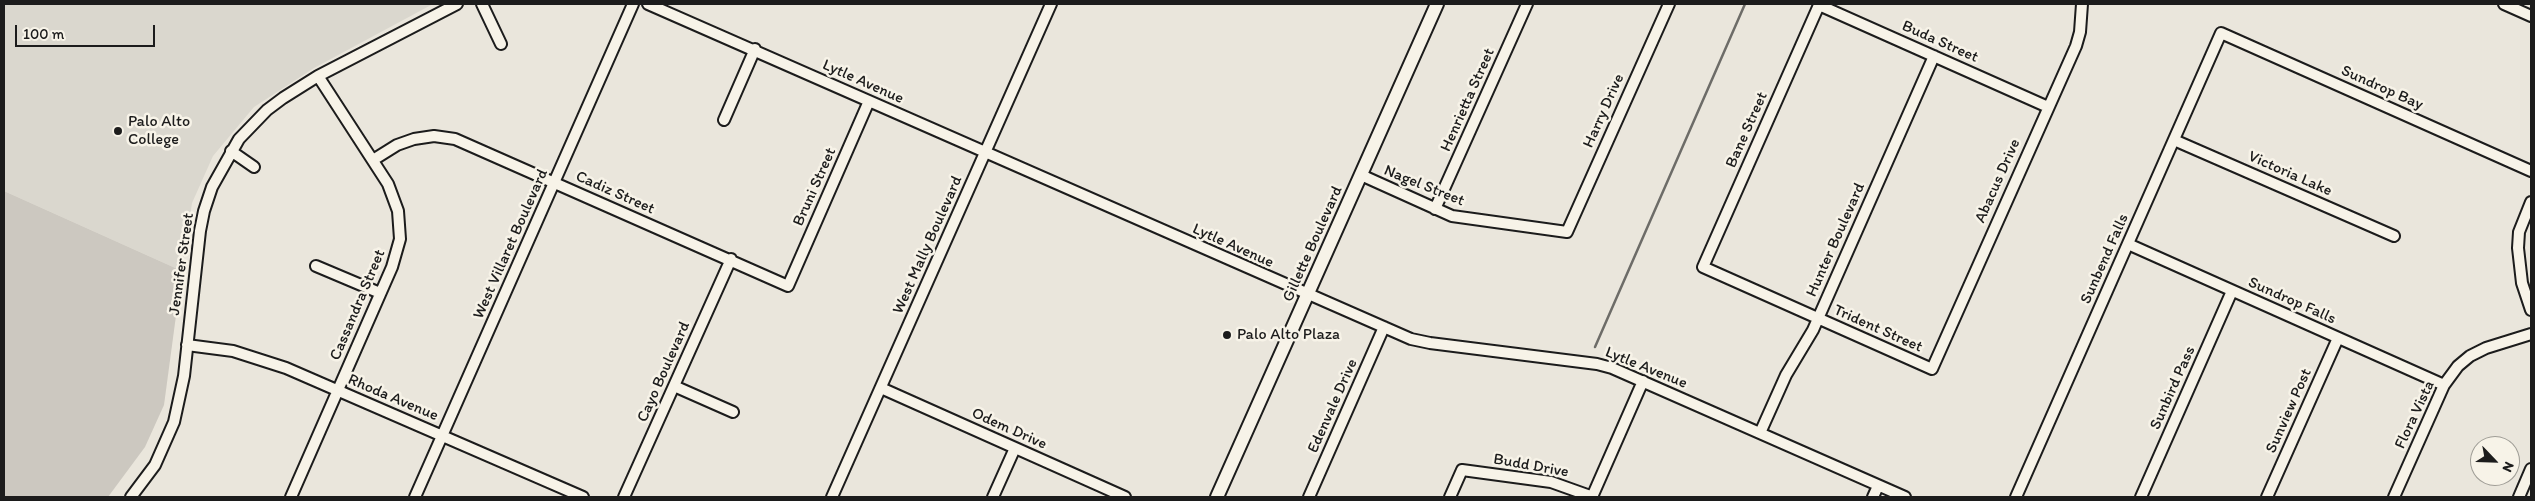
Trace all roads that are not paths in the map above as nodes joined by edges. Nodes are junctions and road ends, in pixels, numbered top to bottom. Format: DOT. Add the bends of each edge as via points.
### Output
graph roads {
  1 [pos="457,4"];
  2 [pos="482,4"];
  3 [pos="633,4"];
  4 [pos="648,4"];
  5 [pos="1051,4"];
  6 [pos="1437,4"];
  7 [pos="1527,4"];
  8 [pos="1669,4"];
  9 [pos="2082,4"];
  10 [pos="2504,4"];
  11 [pos="1819,5"];
  12 [pos="2531,16"];
  13 [pos="2221,33"];
  14 [pos="501,44"];
  15 [pos="755,49"];
  16 [pos="1934,56"];
  17 [pos="318,76"];
  18 [pos="869,101"];
  19 [pos="2048,107"];
  20 [pos="724,120"];
  21 [pos="2174,140"];
  22 [pos="231,151"];
  23 [pos="985,153"];
  24 [pos="373,160"];
  25 [pos="254,167"];
  26 [pos="2531,171"];
  27 [pos="1361,175"];
  28 [pos="554,183"];
  29 [pos="2531,202"];
  30 [pos="1435,209"];
  31 [pos="1567,232"];
  32 [pos="2394,236"];
  33 [pos="2128,244"];
  34 [pos="731,259"];
  35 [pos="316,266"];
  36 [pos="1703,267"];
  37 [pos="788,286"];
  38 [pos="2232,291"];
  39 [pos="380,294"];
  40 [pos="1309,295"];
  41 [pos="2531,310"];
  42 [pos="1818,318"];
  43 [pos="1384,327"];
  44 [pos="2531,334"];
  45 [pos="2338,338"];
  46 [pos="186,345"];
  47 [pos="1932,369"];
  48 [pos="1643,381"];
  49 [pos="2444,384"];
  50 [pos="674,386"];
  51 [pos="881,388"];
  52 [pos="337,390"];
  53 [pos="733,412"];
  54 [pos="1760,433"];
  55 [pos="442,435"];
  56 [pos="1015,448"];
  57 [pos="2531,469"];
  58 [pos="1878,486"];
  59 [pos="131,497"];
  60 [pos="291,497"];
  61 [pos="415,497"];
  62 [pos="583,497"];
  63 [pos="624,497"];
  64 [pos="832,497"];
  65 [pos="993,497"];
  66 [pos="1125,497"];
  67 [pos="1218,497"];
  68 [pos="1309,497"];
  69 [pos="1450,497"];
  70 [pos="1592,497"];
  71 [pos="1873,497"];
  72 [pos="1905,497"];
  73 [pos="2016,497"];
  74 [pos="2141,497"];
  75 [pos="2267,497"];
  76 [pos="2394,497"];
  77 [pos="2519,497"];
  1 -- 17 [label="street, Jennifer Street"];
  2 -- 14 [label="street"];
  3 -- 28 [label="street, West Villaret Boulevard"];
  4 -- 15 [label="street, Lytle Avenue"];
  5 -- 23 [label="street, West Mally Boulevard"];
  6 -- 27 [label="main road, Gillette Boulevard"];
  7 -- 30 [label="street, Henrietta Street"];
  8 -- 31 [label="street, Harry Drive"];
  9 -- 19 [label="street, Abacus Drive" via="2076,46"];
  10 -- 12 [label="street"];
  11 -- 16 [label="street, Buda Street"];
  11 -- 36 [label="street, Bane Street"];
  13 -- 21 [label="street, Sunbend Falls"];
  13 -- 26 [label="street, Sundrop Bay"];
  15 -- 18 [label="street, Lytle Avenue"];
  15 -- 20 [label="street"];
  16 -- 19 [label="street, Buda Street"];
  16 -- 42 [label="street, Hunter Boulevard"];
  17 -- 22 [label="street, Jennifer Street" via="267,110 238,139"];
  17 -- 24 [label="street, Cassandra Street"];
  18 -- 23 [label="street, Lytle Avenue"];
  18 -- 37 [label="street, Bruni Street"];
  19 -- 47 [label="street, Abacus Drive"];
  21 -- 32 [label="street, Victoria Lake"];
  21 -- 33 [label="street, Sunbend Falls"];
  22 -- 25 [label="street"];
  22 -- 46 [label="street, Jennifer Street" via="212,187 204,211"];
  23 -- 40 [label="street, Lytle Avenue"];
  23 -- 51 [label="street, West Mally Boulevard"];
  24 -- 28 [label="street, Cadiz Street" via="405,142 434,136 472,145"];
  24 -- 39 [label="street, Cassandra Street" via="392,192 400,220 398,249"];
  27 -- 30 [label="street, Nagel Street"];
  27 -- 40 [label="main road, Gillette Boulevard"];
  28 -- 34 [label="street, Cadiz Street"];
  28 -- 55 [label="street, West Villaret Boulevard"];
  29 -- 41 [label="street" via="2519,232 2518,248 2522,283"];
  30 -- 31 [label="street, Nagel Street" via="1467,219"];
  33 -- 38 [label="street, Sundrop Falls"];
  33 -- 73 [label="street, Sunbend Falls"];
  34 -- 37 [label="street, Cadiz Street"];
  34 -- 50 [label="street, Cayo Boulevard"];
  35 -- 39 [label="street"];
  36 -- 42 [label="street, Trident Street"];
  38 -- 45 [label="street, Sundrop Falls"];
  38 -- 74 [label="street, Sunbird Pass"];
  39 -- 52 [label="street, Cassandra Street"];
  40 -- 43 [label="street, Lytle Avenue"];
  40 -- 67 [label="main road, Gillette Boulevard"];
  42 -- 47 [label="street, Trident Street"];
  42 -- 54 [label="street, Hunter Boulevard" via="1786,375"];
  43 -- 48 [label="street, Lytle Avenue" via="1422,342 1597,364"];
  43 -- 68 [label="street, Edenvale Drive"];
  44 -- 49 [label="street, Flora Vista" via="2470,356"];
  45 -- 49 [label="street, Sundrop Falls"];
  45 -- 75 [label="street, Sunview Post"];
  46 -- 52 [label="street, Rhoda Avenue" via="260,358"];
  46 -- 59 [label="street, Jennifer Street" via="184,376 174,422 155,464"];
  48 -- 54 [label="street, Lytle Avenue"];
  48 -- 70 [label="street"];
  49 -- 76 [label="street, Flora Vista"];
  50 -- 53 [label="street"];
  50 -- 63 [label="street, Cayo Boulevard"];
  51 -- 56 [label="street, Odem Drive"];
  51 -- 64 [label="street, West Mally Boulevard"];
  52 -- 55 [label="street, Rhoda Avenue"];
  52 -- 60 [label="street, Cassandra Street"];
  54 -- 58 [label="street, Lytle Avenue"];
  55 -- 61 [label="street, West Villaret Boulevard"];
  55 -- 62 [label="street, Rhoda Avenue"];
  56 -- 65 [label="street"];
  56 -- 66 [label="street, Odem Drive"];
  57 -- 77 [label="street"];
  58 -- 71 [label="street"];
  58 -- 72 [label="street, Lytle Avenue"];
  69 -- 70 [label="street, Budd Drive" via="1462,470 1551,482"];
}
